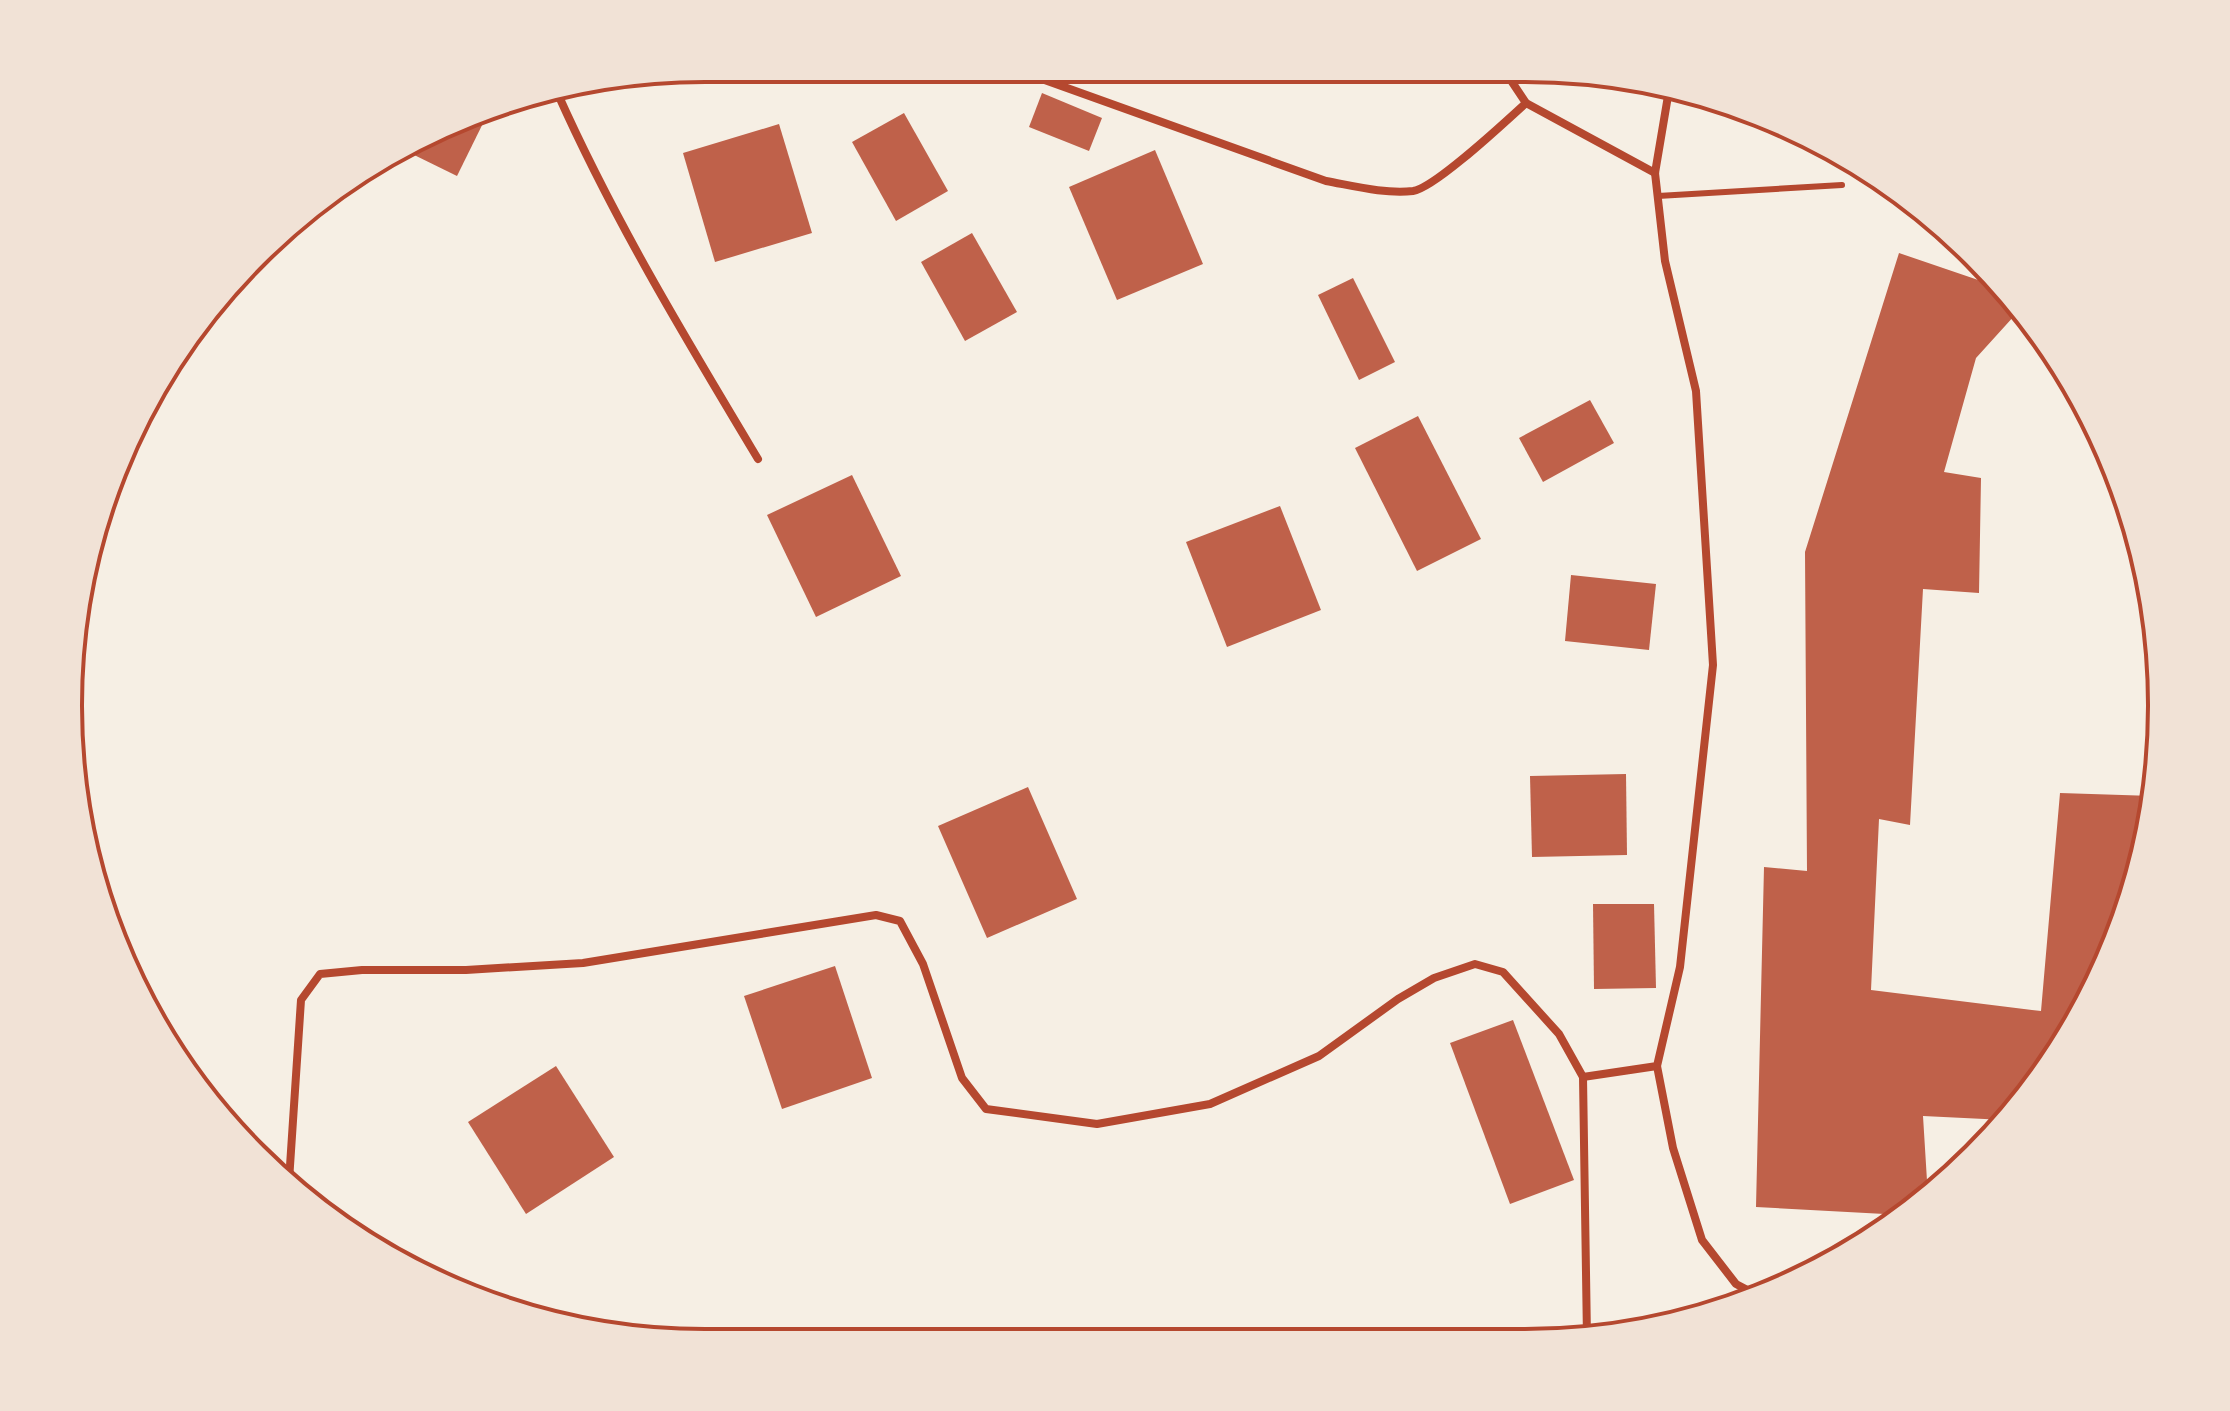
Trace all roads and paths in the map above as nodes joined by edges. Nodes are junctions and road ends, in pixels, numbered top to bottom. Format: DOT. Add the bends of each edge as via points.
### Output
graph roads {
  1 [pos="1050,82"];
  2 [pos="1512,82"];
  3 [pos="560,99"];
  4 [pos="1668,99"];
  5 [pos="1526,103"];
  6 [pos="1655,173"];
  7 [pos="1842,185"];
  8 [pos="1658,196"];
  9 [pos="758,459"];
  10 [pos="1657,1066"];
  11 [pos="1583,1077"];
  12 [pos="290,1170"];
  13 [pos="1745,1289"];
  14 [pos="1587,1326"];
  1 -- 5 [label="street" via="1326,181 1370,190 1416,191 1455,165"];
  2 -- 5 [label="street"];
  3 -- 9 [label="street" via="665,303"];
  4 -- 6 [label="street"];
  5 -- 6 [label="street"];
  6 -- 8 [label="street"];
  7 -- 8 [label="lane"];
  8 -- 10 [label="street" via="1665,261 1696,391 1713,665 1680,967"];
  10 -- 11 [label="street"];
  10 -- 13 [label="street" via="1673,1148 1702,1240"];
  11 -- 12 [label="street" via="1559,1034 1503,972 1475,964 1434,978 1398,999 1319,1056 1210,1104 1097,1124 986,1109 962,1078 923,964 900,921 876,915 583,963 320,974 301,1000"];
  11 -- 14 [label="street"];
}
